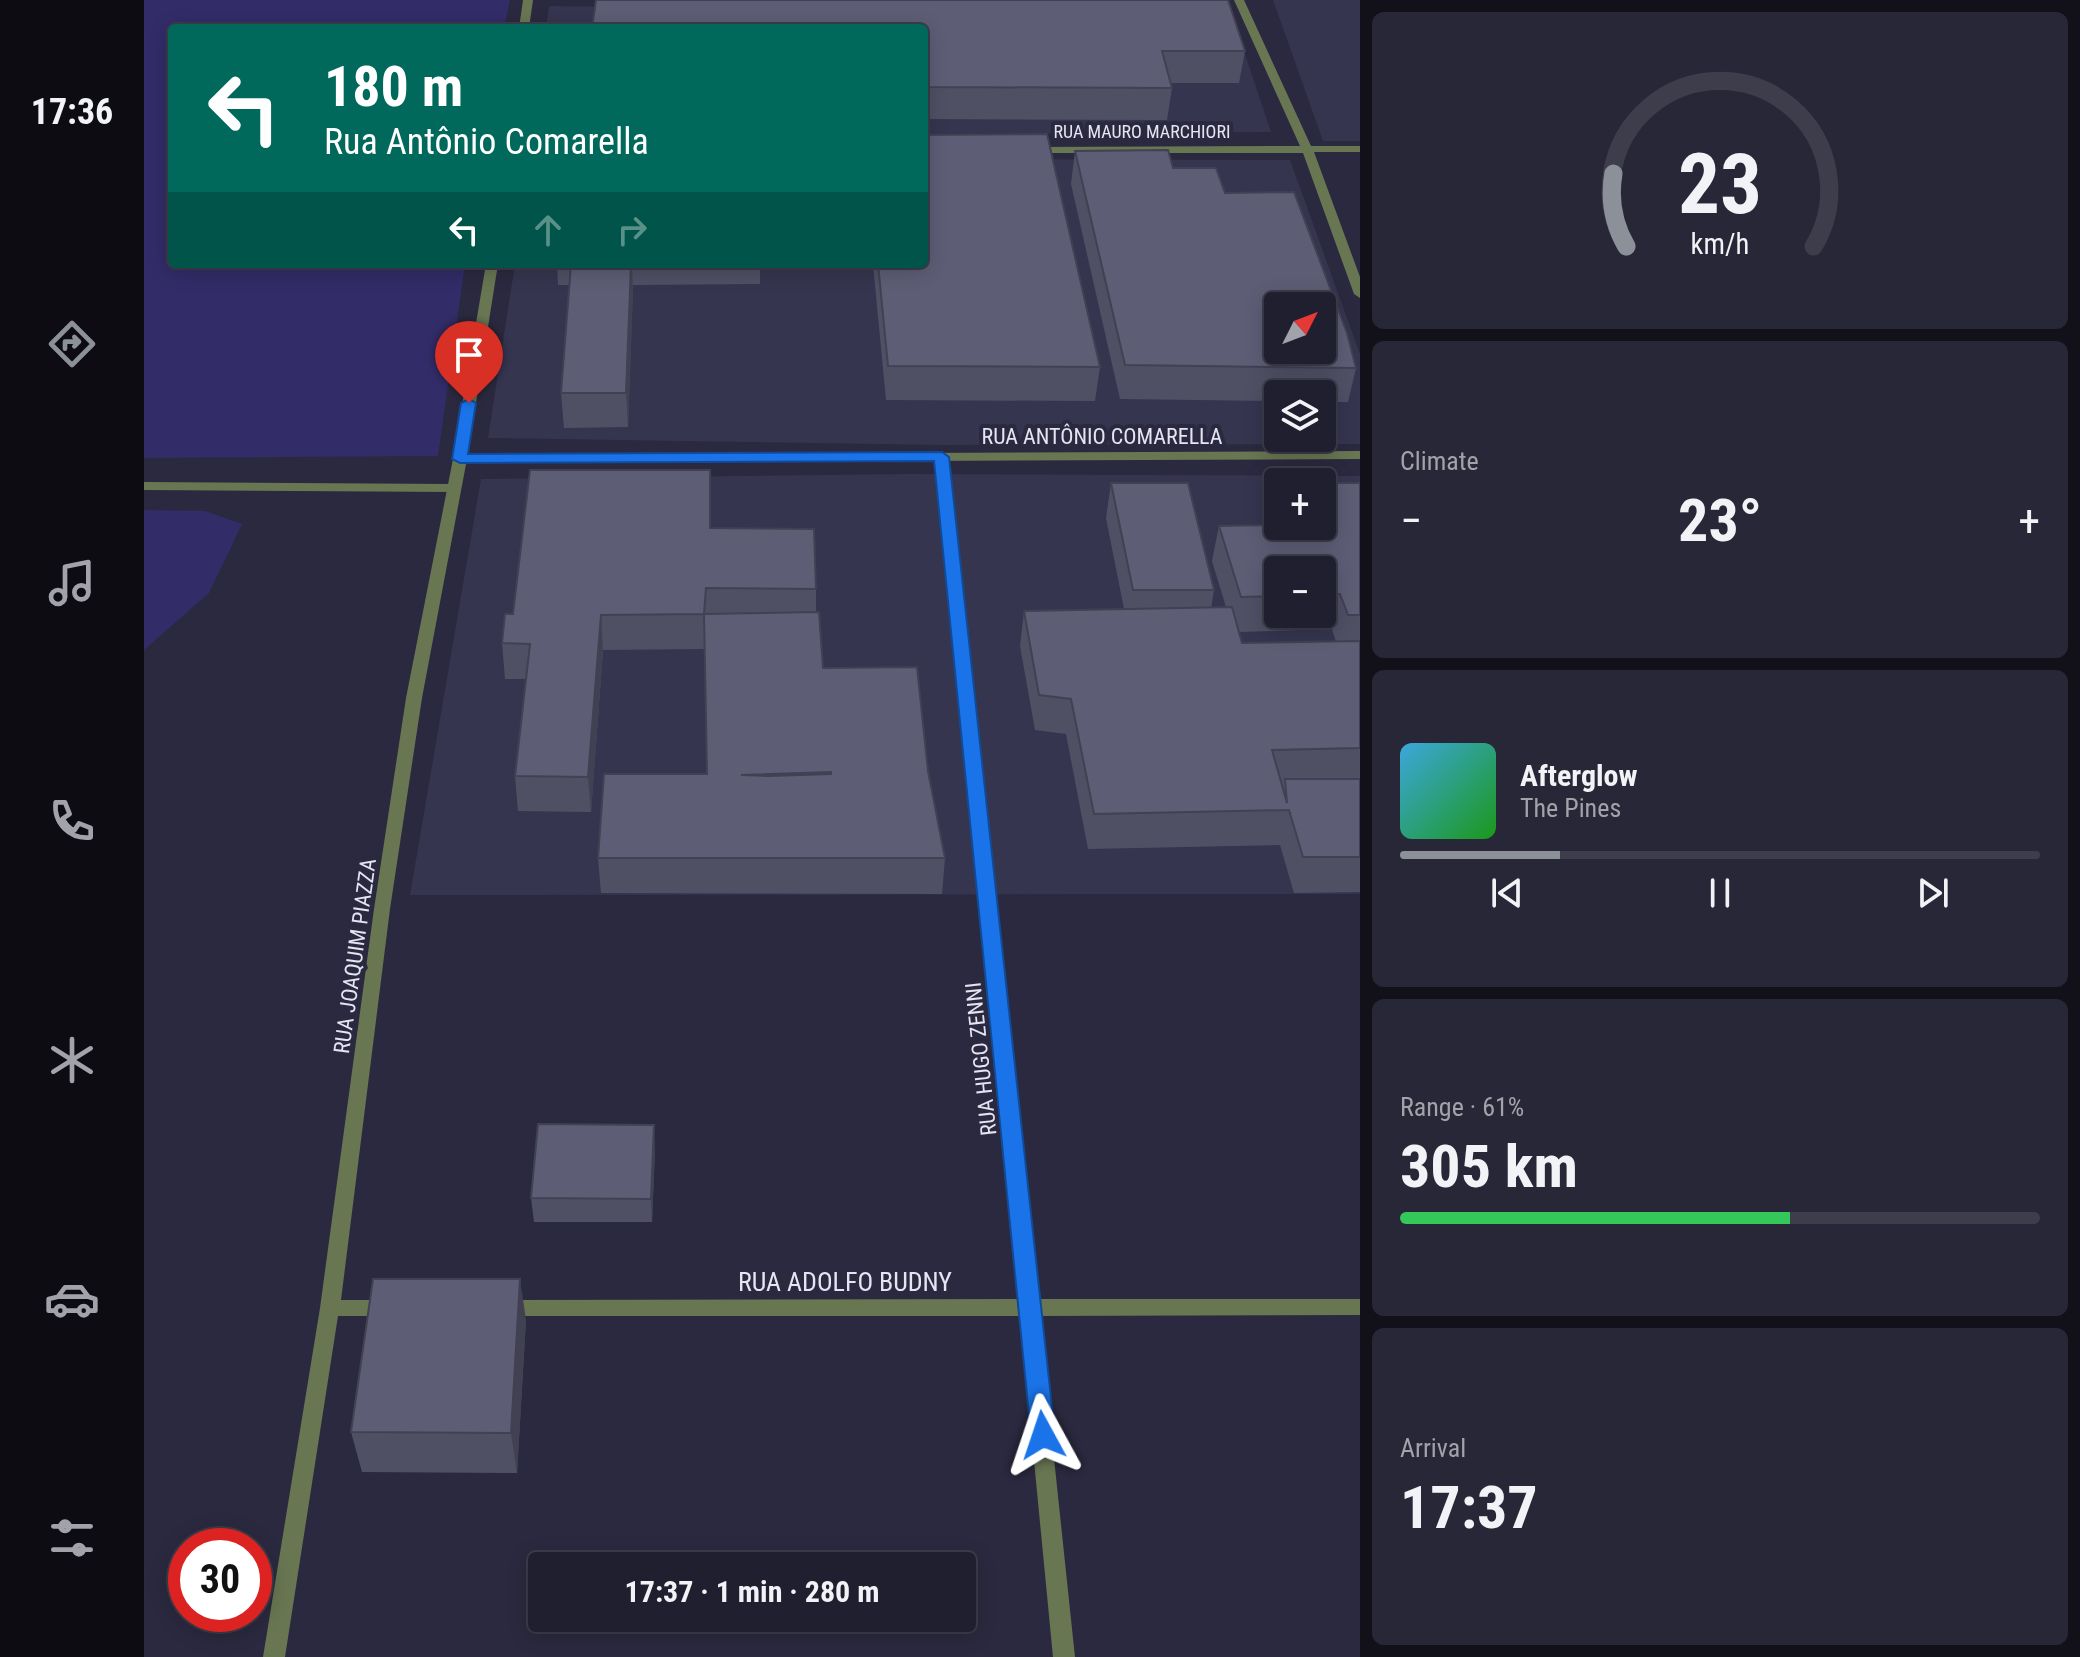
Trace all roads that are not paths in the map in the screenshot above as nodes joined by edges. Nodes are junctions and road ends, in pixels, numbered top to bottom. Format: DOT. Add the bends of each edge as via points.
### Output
graph roads {
  1 [pos="528,0"];
  2 [pos="1239,0"];
  3 [pos="525,24"];
  4 [pos="1307,149"];
  5 [pos="1360,149"];
  6 [pos="1020,150"];
  7 [pos="491,268"];
  8 [pos="1360,294"];
  9 [pos="1360,455"];
  10 [pos="942,457"];
  11 [pos="460,459"];
  12 [pos="144,486"];
  13 [pos="453,488"];
  14 [pos="1360,1307"];
  15 [pos="330,1308"];
  16 [pos="409,1308"];
  17 [pos="489,1308"];
  18 [pos="1031,1308"];
  19 [pos="274,1657"];
  20 [pos="1064,1657"];
  1 -- 3 [label="street"];
  2 -- 4 [label="street"];
  4 -- 5 [label="street, RUA MAURO MARCHIORI"];
  4 -- 6 [label="street, RUA MAURO MARCHIORI"];
  4 -- 8 [label="street"];
  7 -- 11 [label="street, RUA JOAQUIM PIAZZA"];
  9 -- 10 [label="street, RUA ANTÔNIO COMARELLA"];
  10 -- 11 [label="street, RUA ANTÔNIO COMARELLA"];
  10 -- 18 [label="street, RUA HUGO ZENNI"];
  11 -- 13 [label="street, RUA JOAQUIM PIAZZA"];
  12 -- 13 [label="street"];
  13 -- 15 [label="street, RUA JOAQUIM PIAZZA" via="414,698"];
  14 -- 18 [label="street, RUA ADOLFO BUDNY"];
  15 -- 16 [label="street"];
  15 -- 19 [label="street, RUA JOAQUIM PIAZZA"];
  17 -- 18 [label="street, RUA ADOLFO BUDNY"];
  18 -- 20 [label="street, RUA HUGO ZENNI"];
}
